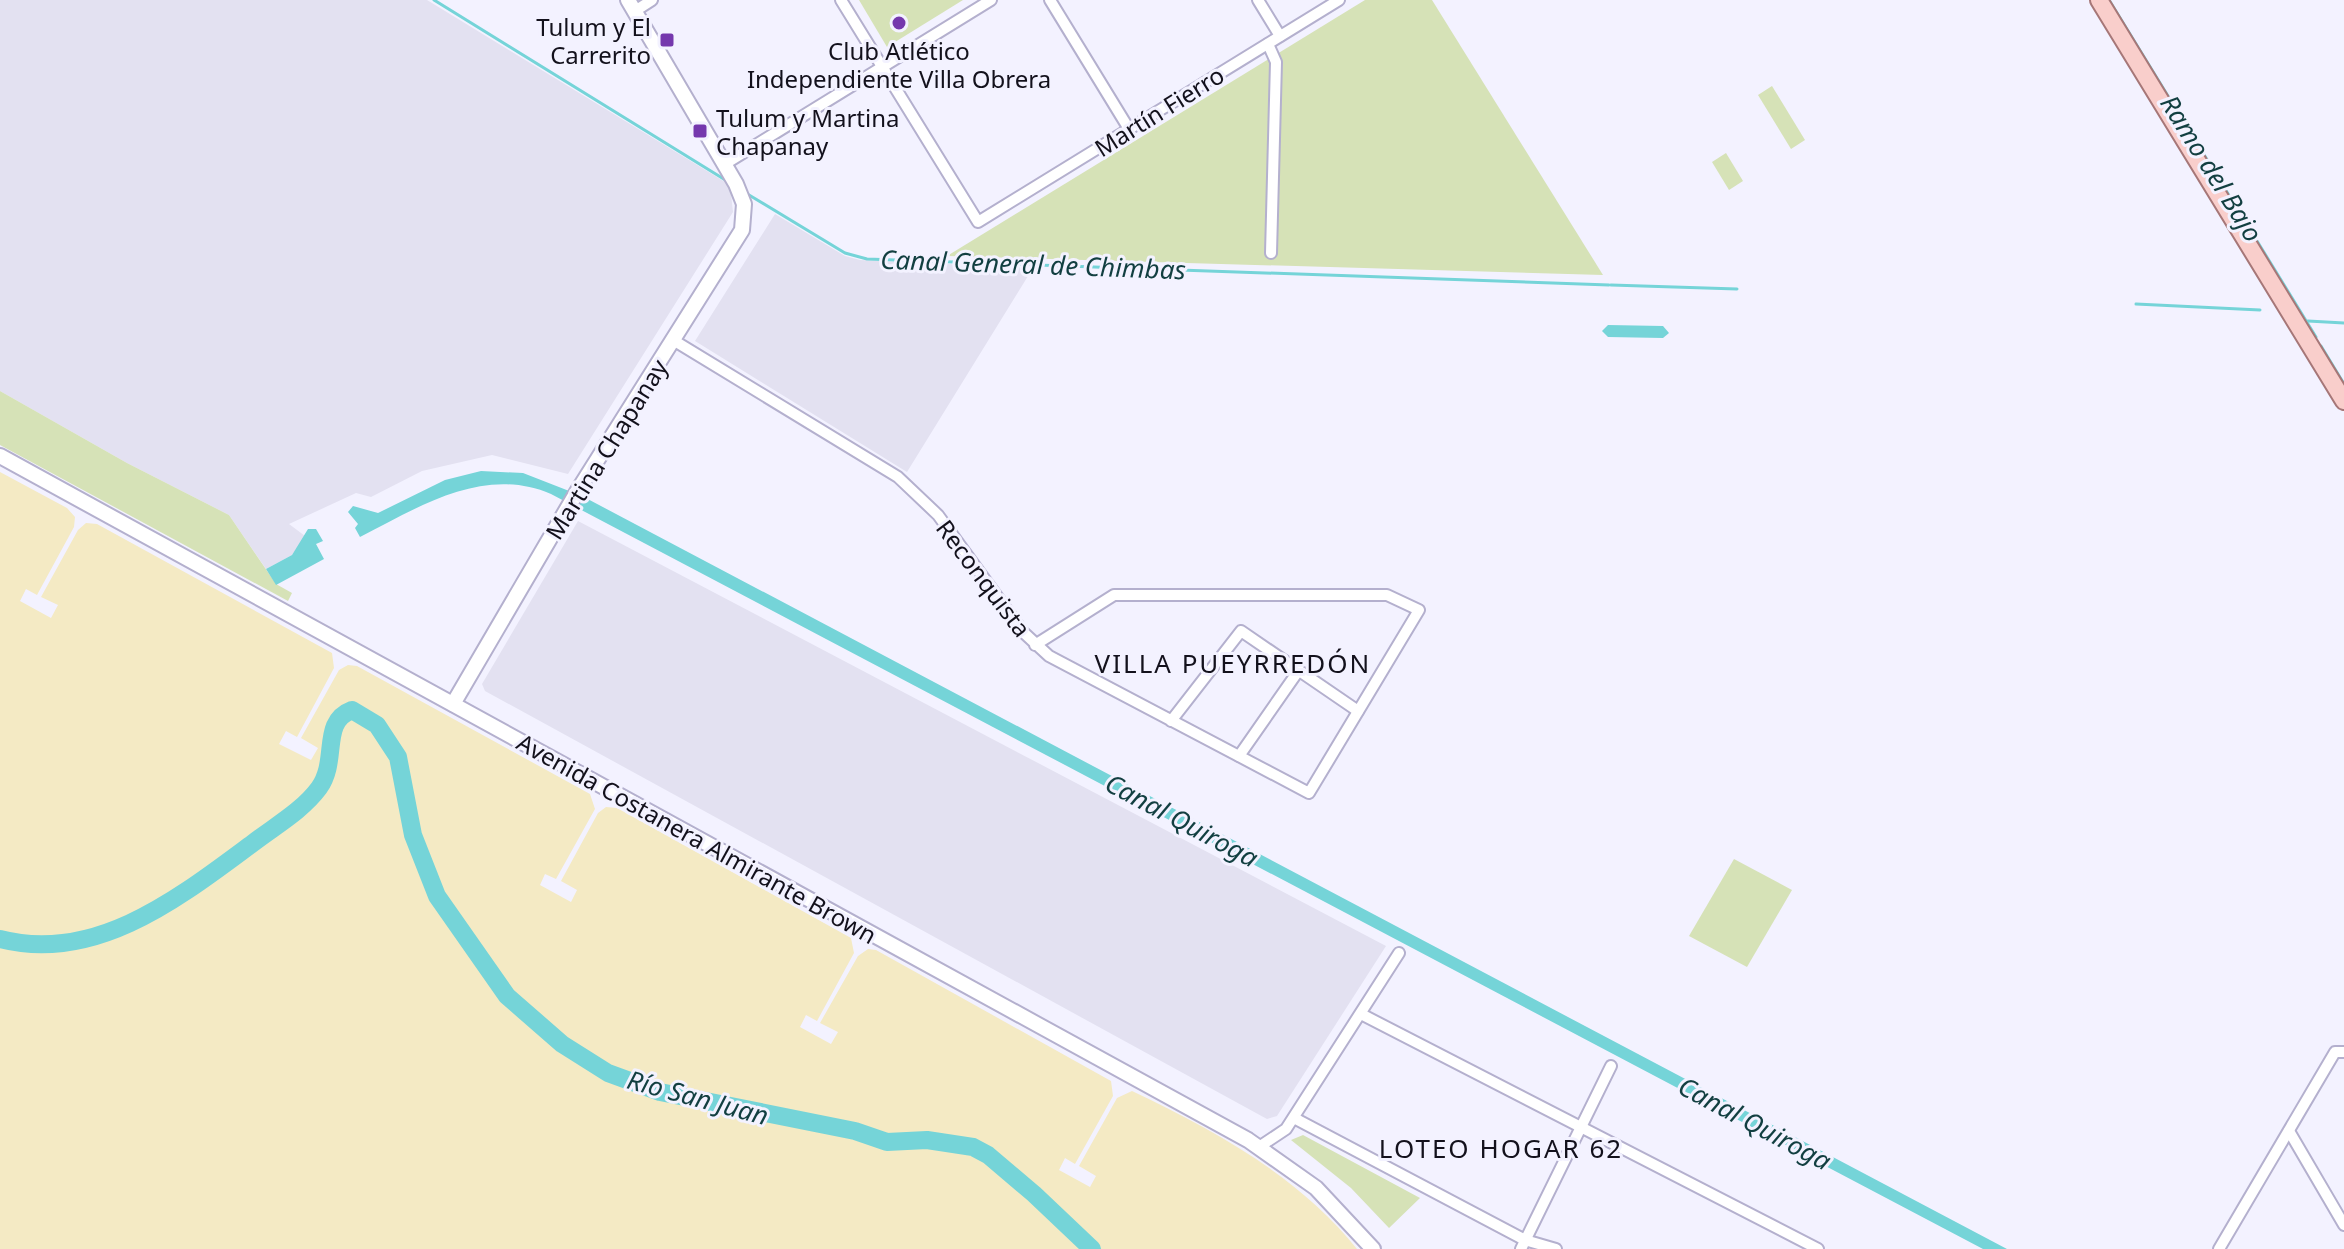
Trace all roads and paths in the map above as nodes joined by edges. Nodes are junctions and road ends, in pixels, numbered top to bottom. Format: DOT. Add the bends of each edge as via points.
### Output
graph roads {
  1 [pos="652,0"];
  2 [pos="841,0"];
  3 [pos="991,0"];
  4 [pos="1050,0"];
  5 [pos="1258,0"];
  6 [pos="1339,0"];
  7 [pos="2099,0"];
  8 [pos="631,5"];
  9 [pos="1280,36"];
  10 [pos="1268,44"];
  11 [pos="882,67"];
  12 [pos="1129,129"];
  13 [pos="725,164"];
  14 [pos="1271,253"];
  15 [pos="673,340"];
  16 [pos="2344,401"];
  17 [pos="0,456"];
  18 [pos="1035,645"];
  19 [pos="1299,670"];
  20 [pos="453,704"];
  21 [pos="1358,711"];
  22 [pos="1171,721"];
  23 [pos="1239,756"];
  24 [pos="1399,953"];
  25 [pos="1361,1014"];
  26 [pos="2344,1052"];
  27 [pos="1611,1066"];
  28 [pos="1294,1118"];
  29 [pos="1581,1127"];
  30 [pos="2289,1131"];
  31 [pos="1259,1147"];
  32 [pos="2344,1225"];
  33 [pos="1523,1245"];
  34 [pos="1373,1249"];
  35 [pos="1556,1249"];
  36 [pos="1818,1249"];
  37 [pos="2219,1249"];
  1 -- 8 [label="street"];
  2 -- 11 [label="street"];
  3 -- 11 [label="street"];
  4 -- 12 [label="street"];
  5 -- 9 [label="street"];
  6 -- 9 [label="street, Martín Fierro"];
  7 -- 16 [label="main road"];
  8 -- 13 [label="main road"];
  9 -- 10 [label="street, Martín Fierro"];
  10 -- 12 [label="street, Martín Fierro"];
  10 -- 14 [label="street" via="1276,62"];
  11 -- 12 [label="street, Martín Fierro" via="978,222"];
  11 -- 13 [label="street"];
  13 -- 15 [label="main road, Martina Chapanay" via="745,213 740,238"];
  15 -- 18 [label="street, Reconquista" via="898,477 938,515"];
  15 -- 20 [label="main road, Martina Chapanay"];
  17 -- 20 [label="main road, Avenida Costanera Almirante Brown"];
  18 -- 21 [label="street" via="1114,595 1387,595 1419,610"];
  18 -- 22 [label="street, Reconquista"];
  19 -- 21 [label="street"];
  19 -- 22 [label="street" via="1241,631"];
  19 -- 23 [label="street"];
  20 -- 31 [label="main road, Avenida Costanera Almirante Brown"];
  21 -- 23 [label="street, Reconquista" via="1309,793"];
  22 -- 23 [label="street, Reconquista"];
  24 -- 25 [label="street"];
  25 -- 28 [label="street"];
  25 -- 29 [label="street"];
  26 -- 30 [label="street" via="2335,1052"];
  27 -- 29 [label="street"];
  28 -- 31 [label="street"];
  28 -- 33 [label="street"];
  29 -- 33 [label="street"];
  29 -- 36 [label="street"];
  30 -- 32 [label="street"];
  30 -- 37 [label="street"];
  31 -- 34 [label="main road, Avenida Costanera Almirante Brown" via="1326,1198"];
  33 -- 35 [label="street"];
}
